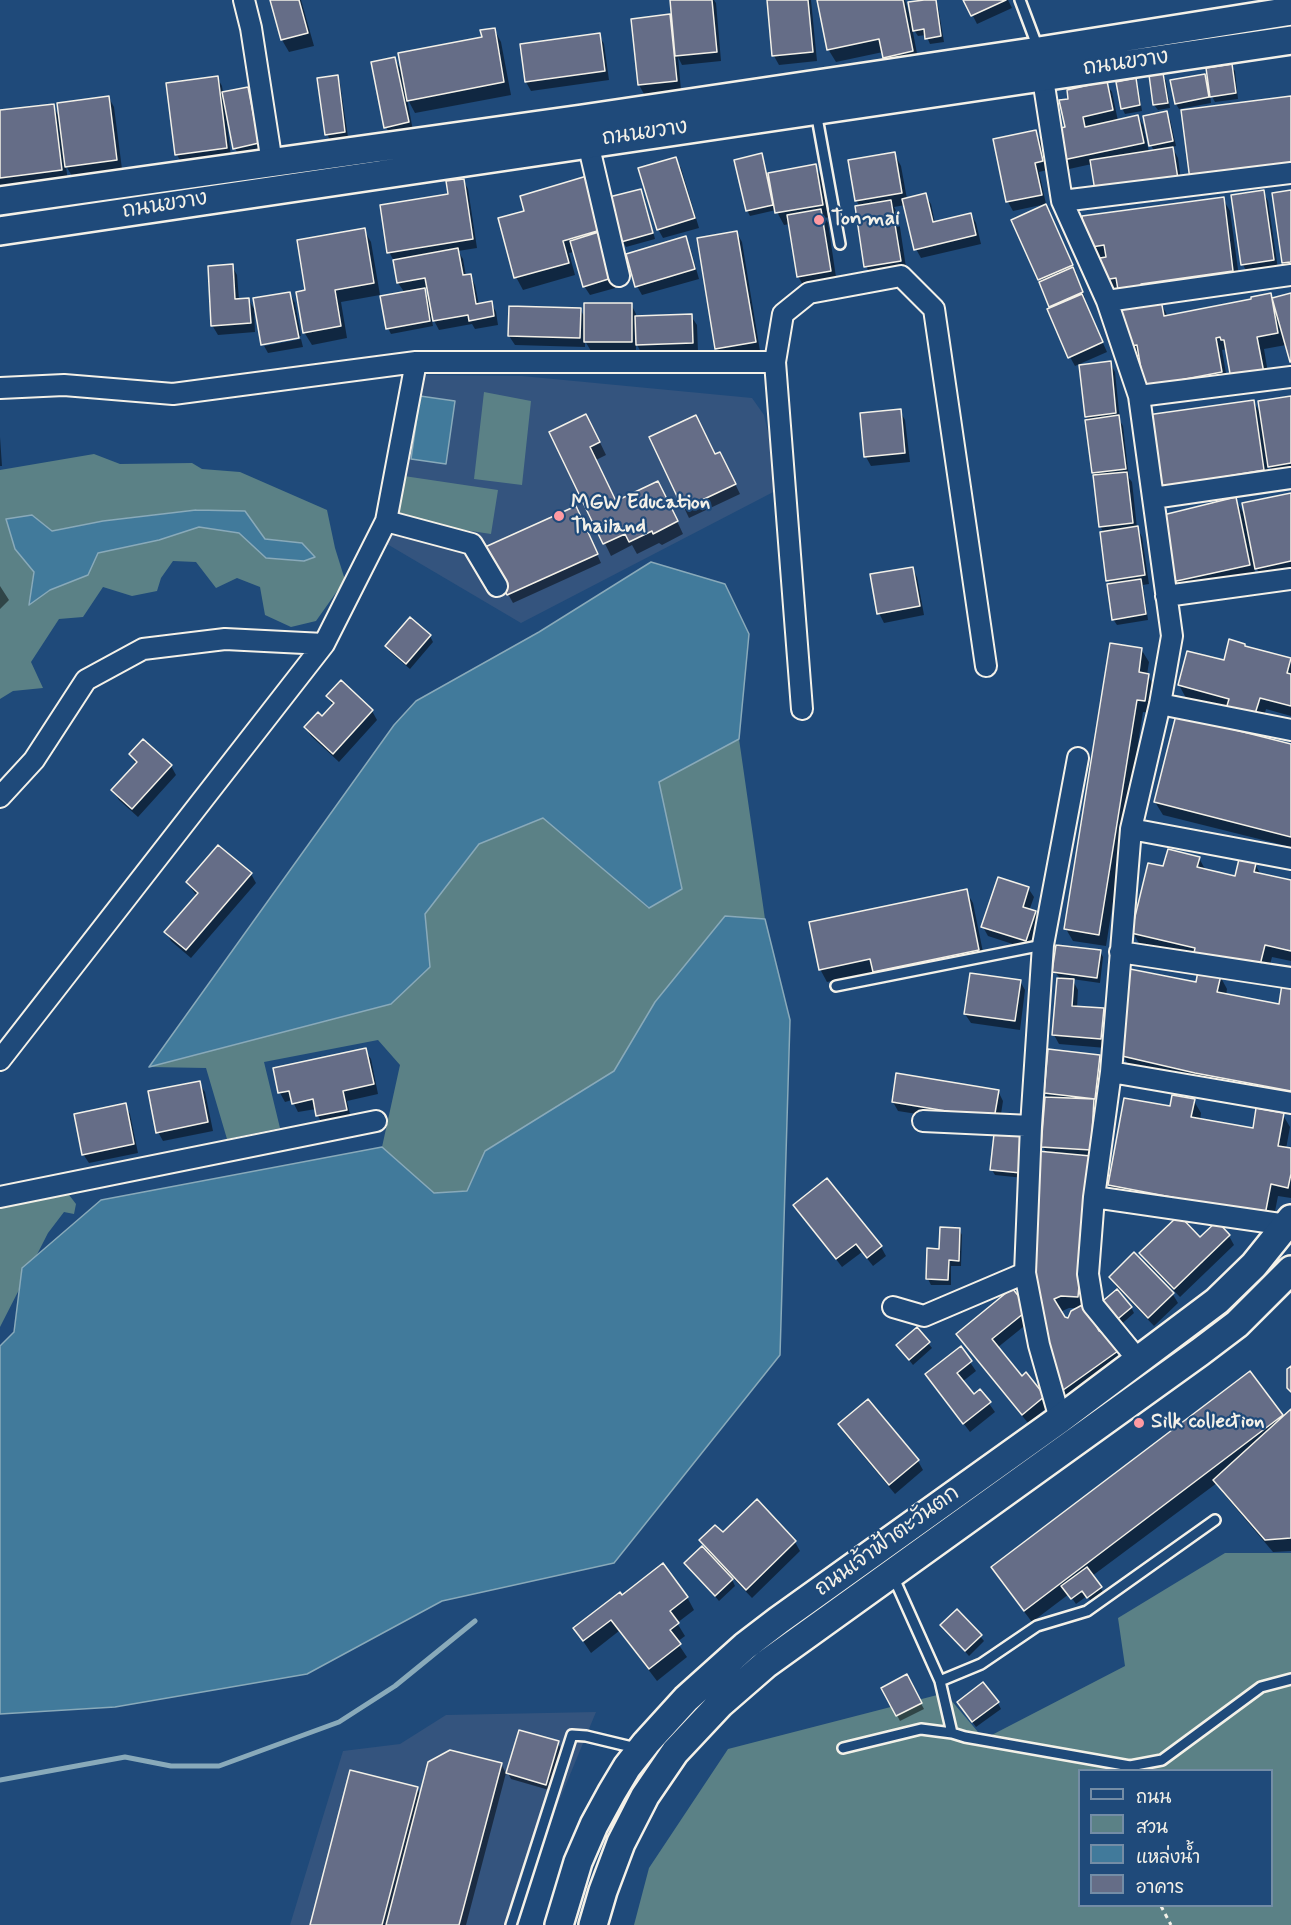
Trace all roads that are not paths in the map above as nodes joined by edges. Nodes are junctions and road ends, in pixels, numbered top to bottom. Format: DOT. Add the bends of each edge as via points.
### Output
graph roads {
  1 [pos="244,0"];
  2 [pos="1020,0"];
  3 [pos="1291,11"];
  4 [pos="1290,45"];
  5 [pos="1041,64"];
  6 [pos="816,110"];
  7 [pos="588,142"];
  8 [pos="356,151"];
  9 [pos="272,163"];
  10 [pos="1291,173"];
  11 [pos="357,177"];
  12 [pos="0,201"];
  13 [pos="1062,201"];
  14 [pos="0,231"];
  15 [pos="840,244"];
  16 [pos="619,276"];
  17 [pos="1291,276"];
  18 [pos="1107,301"];
  19 [pos="416,362"];
  20 [pos="775,362"];
  21 [pos="1291,377"];
  22 [pos="0,387"];
  23 [pos="1139,396"];
  24 [pos="1291,477"];
  25 [pos="1153,498"];
  26 [pos="386,521"];
  27 [pos="1291,579"];
  28 [pos="497,586"];
  29 [pos="1166,596"];
  30 [pos="324,644"];
  31 [pos="986,666"];
  32 [pos="1160,704"];
  33 [pos="802,709"];
  34 [pos="1291,730"];
  35 [pos="1078,758"];
  36 [pos="0,797"];
  37 [pos="1131,829"];
  38 [pos="1291,859"];
  39 [pos="1043,945"];
  40 [pos="1120,952"];
  41 [pos="1291,978"];
  42 [pos="836,986"];
  43 [pos="0,1060"];
  44 [pos="1111,1072"];
  45 [pos="1291,1103"];
  46 [pos="376,1121"];
  47 [pos="923,1121"];
  48 [pos="1031,1126"];
  49 [pos="0,1197"];
  50 [pos="1094,1197"];
  51 [pos="1289,1222"];
  52 [pos="1291,1270"];
  53 [pos="1025,1273"];
  54 [pos="893,1307"];
  55 [pos="1138,1361"];
  56 [pos="1060,1419"];
  57 [pos="1215,1520"];
  58 [pos="892,1573"];
  59 [pos="1291,1679"];
  60 [pos="940,1681"];
  61 [pos="952,1733"];
  62 [pos="843,1748"];
  63 [pos="642,1749"];
  64 [pos="511,1925"];
  65 [pos="559,1925"];
  66 [pos="593,1925"];
  1 -- 9 [label="street"];
  2 -- 5 [label="lane"];
  3 -- 5 [label="main road, ถนนขวาง"];
  4 -- 5 [label="main road, ถนนขวาง"];
  5 -- 6 [label="main road, ถนนขวาง"];
  5 -- 8 [label="main road, ถนนขวาง"];
  5 -- 13 [label="street"];
  6 -- 7 [label="main road, ถนนขวาง"];
  6 -- 15 [label="lane"];
  7 -- 11 [label="main road, ถนนขวาง"];
  7 -- 16 [label="street"];
  8 -- 9 [label="main road, ถนนขวาง"];
  8 -- 11 [label="main road"];
  9 -- 12 [label="main road, ถนนขวาง"];
  10 -- 13 [label="street"];
  11 -- 14 [label="main road, ถนนขวาง"];
  13 -- 18 [label="street"];
  17 -- 18 [label="street"];
  18 -- 23 [label="street"];
  19 -- 20 [label="street"];
  19 -- 22 [label="street" via="173,394 64,385"];
  19 -- 26 [label="street"];
  20 -- 31 [label="street" via="783,314 809,293 901,276 934,309"];
  20 -- 33 [label="street"];
  21 -- 23 [label="street"];
  23 -- 25 [label="street"];
  24 -- 25 [label="street"];
  25 -- 29 [label="street"];
  26 -- 28 [label="street" via="472,544"];
  26 -- 30 [label="street"];
  27 -- 29 [label="street"];
  29 -- 32 [label="street" via="1172,636"];
  30 -- 36 [label="street" via="225,639 143,649 86,680 34,760"];
  30 -- 43 [label="street"];
  32 -- 34 [label="street"];
  32 -- 37 [label="street"];
  35 -- 39 [label="street"];
  37 -- 38 [label="street"];
  37 -- 40 [label="street"];
  39 -- 42 [label="lane"];
  39 -- 48 [label="street"];
  40 -- 41 [label="street"];
  40 -- 44 [label="street"];
  44 -- 45 [label="street"];
  44 -- 50 [label="street"];
  46 -- 49 [label="street"];
  47 -- 48 [label="street"];
  48 -- 53 [label="street"];
  50 -- 51 [label="street"];
  50 -- 55 [label="street" via="1088,1274 1094,1305"];
  51 -- 55 [label="main road, ถนนเจ้าฟ้าตะวันตก" via="1236,1284"];
  52 -- 58 [label="main road, ถนนเจ้าฟ้าตะวันตก" via="1237,1324"];
  53 -- 54 [label="street" via="924,1316"];
  53 -- 56 [label="street" via="1039,1345"];
  55 -- 56 [label="main road, ถนนเจ้าฟ้าตะวันตก"];
  56 -- 63 [label="main road, ถนนเจ้าฟ้าตะวันตก" via="779,1620 686,1700"];
  57 -- 60 [label="lane" via="1087,1611 1037,1626 981,1664"];
  58 -- 60 [label="lane"];
  58 -- 66 [label="main road, ถนนเจ้าฟ้าตะวันตก" via="766,1664 675,1752 632,1819"];
  59 -- 61 [label="lane" via="1261,1687 1162,1760 1130,1766"];
  60 -- 61 [label="lane"];
  61 -- 62 [label="lane" via="921,1729"];
  63 -- 64 [label="lane" via="572,1734"];
  63 -- 65 [label="main road, ถนนเจ้าฟ้าตะวันตก" via="627,1767 594,1825"];
}
